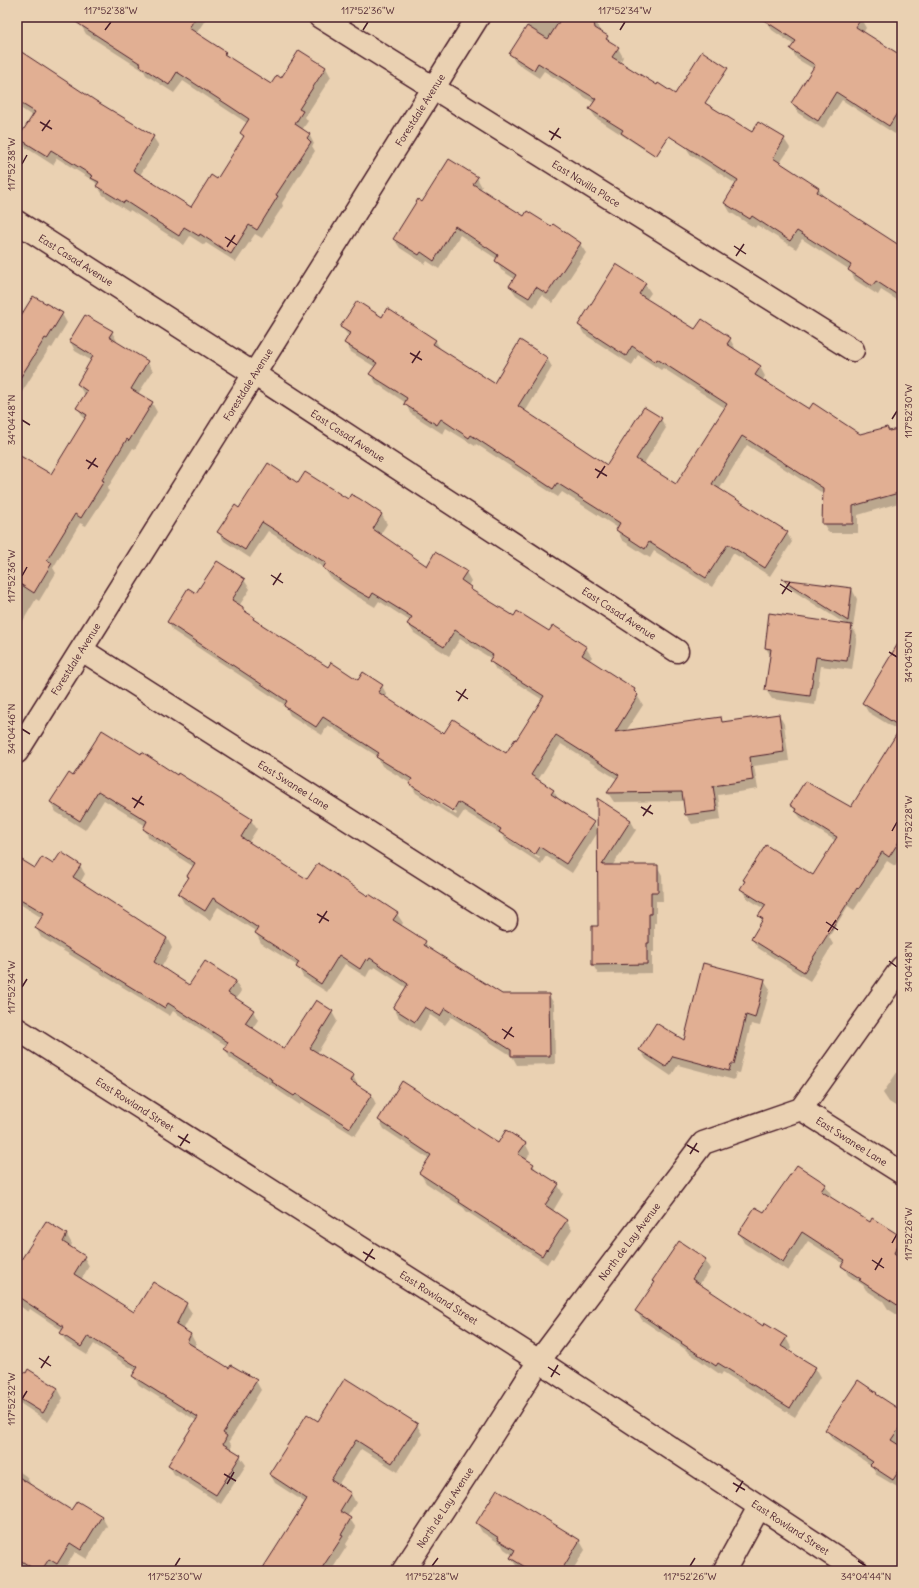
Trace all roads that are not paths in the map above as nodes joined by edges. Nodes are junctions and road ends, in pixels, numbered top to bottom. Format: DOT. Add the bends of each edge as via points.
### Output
graph roads {
  1 [pos="320,17"];
  2 [pos="478,17"];
  3 [pos="433,88"];
  4 [pos="17,222"];
  5 [pos="852,350"];
  6 [pos="254,374"];
  7 [pos="82,650"];
  8 [pos="677,651"];
  9 [pos="17,752"];
  10 [pos="506,920"];
  11 [pos="902,967"];
  12 [pos="17,1029"];
  13 [pos="801,1109"];
  14 [pos="902,1173"];
  15 [pos="539,1361"];
  16 [pos="759,1507"];
  17 [pos="403,1571"];
  18 [pos="724,1571"];
  19 [pos="857,1571"];
  1 -- 3 [label="street, East Navilla Place"];
  2 -- 3 [label="street, Forestdale Avenue"];
  3 -- 5 [label="street, East Navilla Place"];
  3 -- 6 [label="street, Forestdale Avenue"];
  4 -- 6 [label="street, East Casad Avenue"];
  6 -- 7 [label="street, Forestdale Avenue"];
  6 -- 8 [label="street, East Casad Avenue"];
  7 -- 9 [label="street, Forestdale Avenue"];
  7 -- 10 [label="street, East Swanee Lane"];
  11 -- 13 [label="street"];
  12 -- 15 [label="street, East Rowland Street"];
  13 -- 14 [label="street, East Swanee Lane"];
  13 -- 15 [label="street, North de Lay Avenue" via="703,1143"];
  15 -- 16 [label="street, East Rowland Street"];
  15 -- 17 [label="street, North de Lay Avenue"];
  16 -- 18 [label="street"];
  16 -- 19 [label="street, East Rowland Street"];
}
